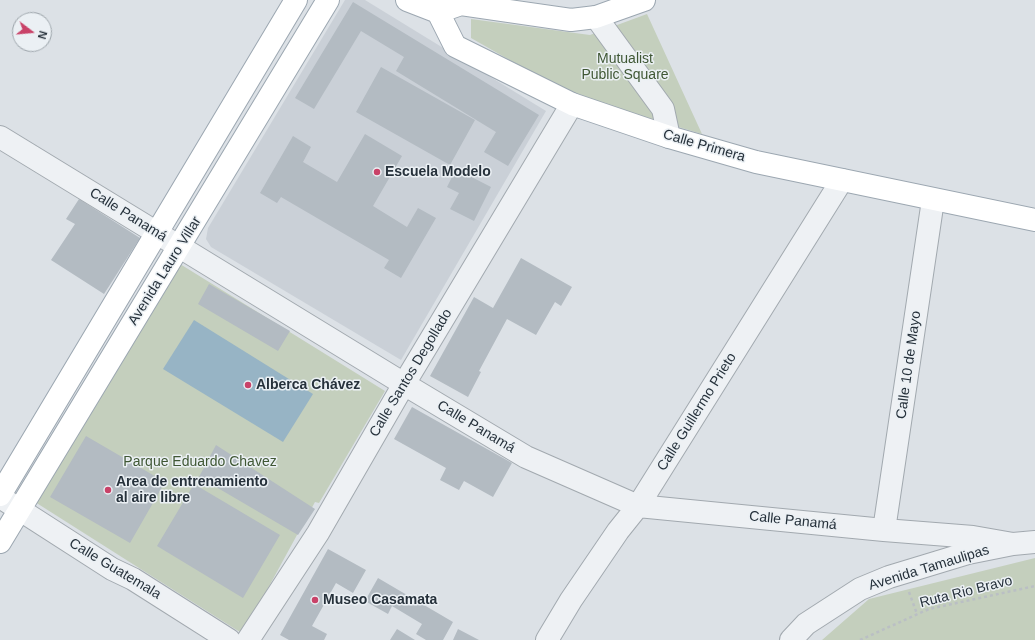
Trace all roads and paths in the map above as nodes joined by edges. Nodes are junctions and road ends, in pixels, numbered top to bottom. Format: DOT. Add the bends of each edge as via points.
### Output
graph roads {
  1 [pos="296,0"];
  2 [pos="328,0"];
  3 [pos="408,0"];
  4 [pos="644,0"];
  5 [pos="440,6"];
  6 [pos="596,17"];
  7 [pos="572,104"];
  8 [pos="0,137"];
  9 [pos="669,137"];
  10 [pos="842,180"];
  11 [pos="933,200"];
  12 [pos="1035,220"];
  13 [pos="158,233"];
  14 [pos="180,247"];
  15 [pos="404,384"];
  16 [pos="0,496"];
  17 [pos="638,506"];
  18 [pos="20,509"];
  19 [pos="884,530"];
  20 [pos="0,542"];
  21 [pos="1035,542"];
  22 [pos="1014,544"];
  23 [pos="1035,586"];
  24 [pos="229,640"];
  25 [pos="248,640"];
  26 [pos="547,640"];
  27 [pos="792,640"];
  28 [pos="860,640"];
  1 -- 13 [label="main road, Avenida Lauro Villar"];
  2 -- 14 [label="main road, Avenida Lauro Villar"];
  3 -- 5 [label="main road"];
  4 -- 6 [label="main road"];
  5 -- 6 [label="main road" via="461,4 571,20"];
  5 -- 7 [label="main road, Calle Primera" via="455,46"];
  6 -- 9 [label="street" via="663,109"];
  7 -- 9 [label="main road, Calle Primera"];
  7 -- 15 [label="street, Calle Santos Degollado"];
  8 -- 13 [label="street, Calle Panamá"];
  9 -- 10 [label="main road, Calle Primera" via="756,162"];
  10 -- 11 [label="main road, Calle Primera"];
  10 -- 17 [label="street, Calle Guillermo Prieto"];
  11 -- 12 [label="main road, Calle Primera"];
  11 -- 19 [label="street, Calle 10 de Mayo"];
  13 -- 14 [label="street, Calle Panamá"];
  13 -- 16 [label="main road, Avenida Lauro Villar"];
  14 -- 15 [label="street, Calle Panamá"];
  14 -- 18 [label="main road, Avenida Lauro Villar"];
  15 -- 17 [label="street, Calle Panamá" via="526,457"];
  15 -- 25 [label="street, Calle Santos Degollado" via="318,532"];
  16 -- 18 [label="street, Calle Guatemala"];
  17 -- 19 [label="street, Calle Panamá"];
  17 -- 26 [label="street, Calle Guillermo Prieto" via="601,556"];
  18 -- 20 [label="main road, Avenida Lauro Villar"];
  18 -- 24 [label="street, Calle Guatemala"];
  19 -- 22 [label="street, Calle Panamá" via="973,537"];
  21 -- 22 [label="street, Avenida Tamaulipas"];
  22 -- 27 [label="street, Avenida Tamaulipas" via="968,553 889,577 860,589 806,624"];
  23 -- 28 [label="path, Ruta Rio Bravo" via="929,609"];
}
